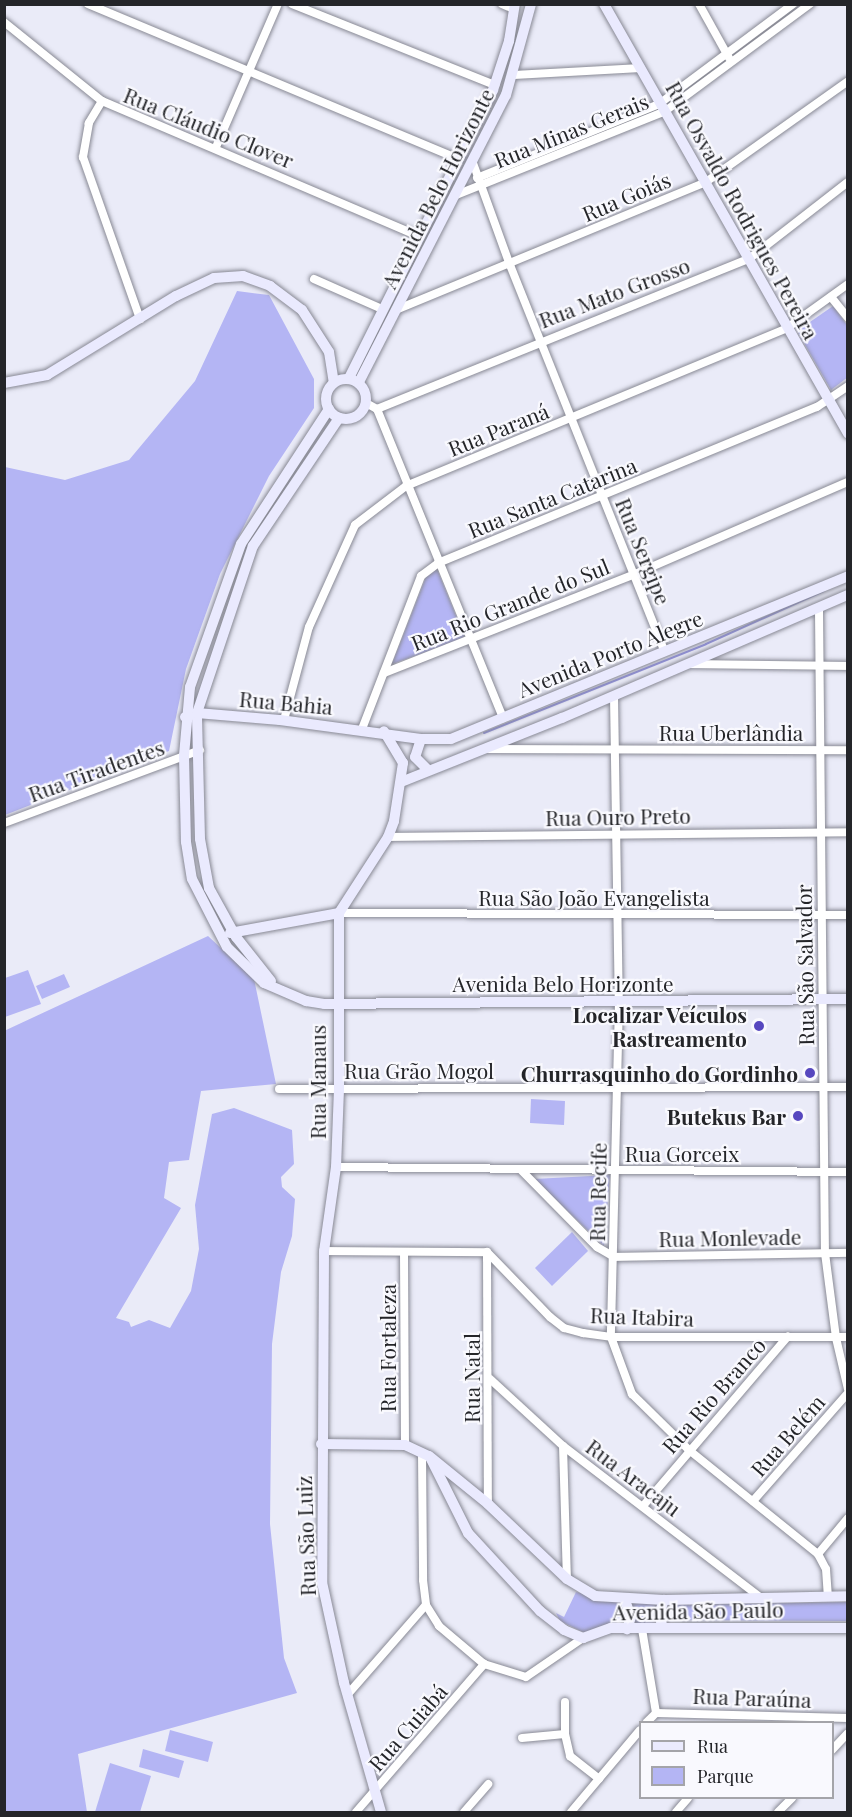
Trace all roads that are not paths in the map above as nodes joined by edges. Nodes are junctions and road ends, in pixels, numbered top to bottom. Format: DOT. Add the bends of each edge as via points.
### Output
graph roads {
  1 [pos="88,4"];
  2 [pos="278,4"];
  3 [pos="292,4"];
  4 [pos="502,4"];
  5 [pos="531,4"];
  6 [pos="604,4"];
  7 [pos="699,4"];
  8 [pos="793,4"];
  9 [pos="810,4"];
  10 [pos="514,7"];
  11 [pos="4,22"];
  12 [pos="730,60"];
  13 [pos="641,68"];
  14 [pos="248,71"];
  15 [pos="514,75"];
  16 [pos="848,81"];
  17 [pos="495,85"];
  18 [pos="102,101"];
  19 [pos="662,108"];
  20 [pos="216,147"];
  21 [pos="458,159"];
  22 [pos="473,163"];
  23 [pos="477,178"];
  24 [pos="706,182"];
  25 [pos="848,182"];
  26 [pos="480,186"];
  27 [pos="456,195"];
  28 [pos="417,236"];
  29 [pos="749,259"];
  30 [pos="510,265"];
  31 [pos="315,279"];
  32 [pos="848,284"];
  33 [pos="831,297"];
  34 [pos="382,309"];
  35 [pos="398,309"];
  36 [pos="848,318"];
  37 [pos="140,319"];
  38 [pos="787,328"];
  39 [pos="540,340"];
  40 [pos="354,380"];
  41 [pos="4,383"];
  42 [pos="334,383"];
  43 [pos="848,386"];
  44 [pos="827,401"];
  45 [pos="366,403"];
  46 [pos="329,409"];
  47 [pos="377,409"];
  48 [pos="339,418"];
  49 [pos="571,418"];
  50 [pos="848,434"];
  51 [pos="848,482"];
  52 [pos="406,486"];
  53 [pos="603,497"];
  54 [pos="438,563"];
  55 [pos="635,574"];
  56 [pos="848,576"];
  57 [pos="848,595"];
  58 [pos="819,610"];
  59 [pos="469,641"];
  60 [pos="664,651"];
  61 [pos="688,664"];
  62 [pos="819,665"];
  63 [pos="848,666"];
  64 [pos="384,673"];
  65 [pos="614,696"];
  66 [pos="197,713"];
  67 [pos="185,717"];
  68 [pos="503,718"];
  69 [pos="284,720"];
  70 [pos="362,729"];
  71 [pos="384,732"];
  72 [pos="421,739"];
  73 [pos="480,749"];
  74 [pos="200,750"];
  75 [pos="615,750"];
  76 [pos="819,750"];
  77 [pos="848,750"];
  78 [pos="184,756"];
  79 [pos="427,769"];
  80 [pos="401,782"];
  81 [pos="4,823"];
  82 [pos="848,832"];
  83 [pos="820,833"];
  84 [pos="615,834"];
  85 [pos="388,837"];
  86 [pos="339,913"];
  87 [pos="616,915"];
  88 [pos="848,915"];
  89 [pos="822,916"];
  90 [pos="215,930"];
  91 [pos="235,935"];
  92 [pos="282,992"];
  93 [pos="823,999"];
  94 [pos="848,999"];
  95 [pos="619,1002"];
  96 [pos="337,1004"];
  97 [pos="618,1087"];
  98 [pos="823,1087"];
  99 [pos="848,1087"];
  100 [pos="279,1089"];
  101 [pos="339,1089"];
  102 [pos="336,1167"];
  103 [pos="522,1171"];
  104 [pos="614,1171"];
  105 [pos="823,1172"];
  106 [pos="848,1172"];
  107 [pos="324,1251"];
  108 [pos="404,1252"];
  109 [pos="487,1252"];
  110 [pos="825,1253"];
  111 [pos="848,1253"];
  112 [pos="614,1257"];
  113 [pos="788,1336"];
  114 [pos="611,1337"];
  115 [pos="848,1337"];
  116 [pos="836,1338"];
  117 [pos="490,1379"];
  118 [pos="848,1391"];
  119 [pos="321,1444"];
  120 [pos="405,1445"];
  121 [pos="563,1446"];
  122 [pos="690,1450"];
  123 [pos="426,1455"];
  124 [pos="753,1501"];
  125 [pos="488,1504"];
  126 [pos="643,1506"];
  127 [pos="848,1518"];
  128 [pos="818,1554"];
  129 [pos="567,1579"];
  130 [pos="828,1596"];
  131 [pos="848,1596"];
  132 [pos="761,1598"];
  133 [pos="625,1599"];
  134 [pos="664,1600"];
  135 [pos="426,1605"];
  136 [pos="663,1628"];
  137 [pos="848,1628"];
  138 [pos="627,1629"];
  139 [pos="642,1629"];
  140 [pos="582,1638"];
  141 [pos="484,1664"];
  142 [pos="348,1694"];
  143 [pos="565,1701"];
  144 [pos="656,1713"];
  145 [pos="848,1718"];
  146 [pos="755,1719"];
  147 [pos="648,1721"];
  148 [pos="639,1732"];
  149 [pos="848,1733"];
  150 [pos="565,1734"];
  151 [pos="522,1738"];
  152 [pos="834,1748"];
  153 [pos="599,1779"];
  154 [pos="488,1784"];
  155 [pos="373,1793"];
  156 [pos="686,1799"];
  157 [pos="790,1799"];
  158 [pos="356,1812"];
  159 [pos="381,1812"];
  160 [pos="464,1812"];
  161 [pos="571,1812"];
  162 [pos="676,1812"];
  163 [pos="778,1812"];
  1 -- 14 [label="street"];
  2 -- 14 [label="street"];
  3 -- 17 [label="street"];
  4 -- 10 [label="street"];
  5 -- 15 [label="main road, Avenida Belo Horizonte"];
  6 -- 13 [label="main road, Rua Osvaldo Rodrigues Pereira"];
  7 -- 12 [label="street"];
  8 -- 12 [label="street, Rua Minas Gerais"];
  9 -- 12 [label="street, Rua Minas Gerais"];
  10 -- 17 [label="main road, Avenida Belo Horizonte" via="502,69"];
  11 -- 18 [label="street, Rua Cláudio Clover"];
  12 -- 19 [label="street, Rua Minas Gerais"];
  13 -- 15 [label="street"];
  13 -- 19 [label="main road, Rua Osvaldo Rodrigues Pereira"];
  14 -- 20 [label="street"];
  14 -- 21 [label="street"];
  15 -- 22 [label="main road, Avenida Belo Horizonte"];
  16 -- 24 [label="street, Rua Goiás"];
  17 -- 21 [label="main road, Avenida Belo Horizonte"];
  18 -- 20 [label="street, Rua Cláudio Clover"];
  18 -- 37 [label="street" via="89,123 83,157"];
  19 -- 23 [label="street, Rua Minas Gerais"];
  19 -- 24 [label="main road, Rua Osvaldo Rodrigues Pereira"];
  19 -- 26 [label="street, Rua Minas Gerais"];
  20 -- 28 [label="street, Rua Cláudio Clover"];
  21 -- 28 [label="main road, Avenida Belo Horizonte"];
  22 -- 23 [label="street, Rua Sergipe"];
  22 -- 27 [label="main road, Avenida Belo Horizonte"];
  23 -- 26 [label="street, Rua Sergipe"];
  24 -- 29 [label="main road, Rua Osvaldo Rodrigues Pereira"];
  24 -- 30 [label="street, Rua Goiás"];
  25 -- 29 [label="street, Rua Mato Grosso"];
  26 -- 27 [label="street, Rua Minas Gerais"];
  26 -- 30 [label="street, Rua Sergipe"];
  27 -- 35 [label="main road, Avenida Belo Horizonte"];
  28 -- 34 [label="main road, Avenida Belo Horizonte"];
  29 -- 38 [label="main road, Rua Osvaldo Rodrigues Pereira"];
  29 -- 39 [label="street, Rua Mato Grosso"];
  30 -- 35 [label="street, Rua Goiás"];
  30 -- 39 [label="street, Rua Sergipe"];
  31 -- 34 [label="street"];
  32 -- 33 [label="street, Rua Paraná"];
  33 -- 36 [label="street"];
  33 -- 38 [label="street, Rua Paraná"];
  34 -- 40 [label="main road, Avenida Belo Horizonte"];
  35 -- 40 [label="main road, Avenida Belo Horizonte"];
  37 -- 41 [label="main road" via="47,375"];
  37 -- 42 [label="main road" via="214,278 243,276 270,286 302,310 329,352"];
  38 -- 44 [label="main road, Rua Osvaldo Rodrigues Pereira"];
  38 -- 49 [label="street, Rua Paraná"];
  39 -- 47 [label="street, Rua Mato Grosso"];
  39 -- 49 [label="street, Rua Sergipe"];
  40 -- 42 [label="main road"];
  40 -- 45 [label="main road" via="365,392"];
  42 -- 46 [label="main road" via="327,392"];
  43 -- 44 [label="street, Rua Santa Catarina"];
  44 -- 50 [label="main road, Rua Osvaldo Rodrigues Pereira"];
  44 -- 53 [label="street, Rua Santa Catarina"];
  45 -- 47 [label="street"];
  45 -- 48 [label="main road" via="356,417"];
  46 -- 48 [label="main road"];
  46 -- 67 [label="main road, Avenida Belo Horizonte" via="241,544 190,687"];
  47 -- 52 [label="street"];
  48 -- 66 [label="main road" via="253,546"];
  49 -- 52 [label="street, Rua Paraná"];
  49 -- 53 [label="street, Rua Sergipe"];
  51 -- 55 [label="street, Rua Rio Grande do Sul"];
  52 -- 54 [label="street"];
  52 -- 69 [label="street, Rua Paraná" via="356,525 350,535 309,627"];
  53 -- 54 [label="street, Rua Santa Catarina"];
  53 -- 55 [label="street, Rua Sergipe"];
  54 -- 59 [label="street"];
  54 -- 64 [label="street, Rua Santa Catarina" via="421,576"];
  55 -- 59 [label="street, Rua Rio Grande do Sul"];
  55 -- 60 [label="street, Rua Sergipe"];
  56 -- 60 [label="main road, Avenida Porto Alegre"];
  57 -- 58 [label="main road, Avenida Porto Alegre"];
  58 -- 61 [label="main road, Avenida Porto Alegre"];
  58 -- 62 [label="street, Rua São Salvador"];
  59 -- 64 [label="street, Rua Rio Grande do Sul"];
  59 -- 68 [label="street"];
  60 -- 68 [label="main road, Avenida Porto Alegre"];
  61 -- 62 [label="street"];
  61 -- 65 [label="main road, Avenida Porto Alegre"];
  62 -- 63 [label="street"];
  62 -- 76 [label="street, Rua São Salvador"];
  64 -- 70 [label="street, Rua Santa Catarina"];
  65 -- 73 [label="main road, Avenida Porto Alegre"];
  65 -- 75 [label="street, Rua Recife"];
  66 -- 67 [label="main road, Rua Bahia"];
  66 -- 69 [label="main road, Rua Bahia"];
  66 -- 74 [label="main road"];
  67 -- 78 [label="main road, Avenida Belo Horizonte"];
  68 -- 72 [label="main road, Avenida Porto Alegre" via="452,739"];
  69 -- 70 [label="main road, Rua Bahia"];
  70 -- 71 [label="main road, Rua Bahia"];
  71 -- 72 [label="main road, Avenida Porto Alegre"];
  71 -- 80 [label="main road" via="403,763"];
  72 -- 79 [label="main road" via="415,757"];
  73 -- 75 [label="street, Rua Uberlândia"];
  73 -- 79 [label="main road, Avenida Porto Alegre"];
  74 -- 78 [label="street, Rua Tiradentes"];
  74 -- 91 [label="main road" via="200,839 209,888"];
  75 -- 76 [label="street, Rua Uberlândia"];
  75 -- 84 [label="street, Rua Recife"];
  76 -- 77 [label="street, Rua Uberlândia"];
  76 -- 83 [label="street, Rua São Salvador"];
  78 -- 81 [label="street, Rua Tiradentes"];
  78 -- 90 [label="main road, Avenida Belo Horizonte" via="186,842 192,879"];
  79 -- 80 [label="main road, Avenida Porto Alegre"];
  80 -- 85 [label="main road"];
  82 -- 83 [label="street, Rua Ouro Preto"];
  83 -- 84 [label="street, Rua Ouro Preto"];
  83 -- 89 [label="street, Rua São Salvador"];
  84 -- 85 [label="street, Rua Ouro Preto"];
  84 -- 87 [label="street, Rua Recife"];
  85 -- 86 [label="main road"];
  86 -- 87 [label="street, Rua São João Evangelista"];
  86 -- 91 [label="main road"];
  86 -- 96 [label="main road, Rua Manaus"];
  87 -- 89 [label="street, Rua São João Evangelista"];
  87 -- 95 [label="street, Rua Recife"];
  88 -- 89 [label="street, Rua São João Evangelista"];
  89 -- 93 [label="street, Rua São Salvador"];
  90 -- 91 [label="main road"];
  90 -- 92 [label="main road, Avenida Belo Horizonte" via="244,967"];
  91 -- 92 [label="main road"];
  92 -- 96 [label="main road, Avenida Belo Horizonte" via="306,1001"];
  93 -- 94 [label="main road, Avenida Belo Horizonte"];
  93 -- 95 [label="main road, Avenida Belo Horizonte"];
  93 -- 98 [label="street, Rua São Salvador"];
  95 -- 96 [label="main road, Avenida Belo Horizonte"];
  95 -- 97 [label="street, Rua Recife"];
  96 -- 101 [label="main road, Rua Manaus"];
  97 -- 98 [label="street, Rua Grão Mogol"];
  97 -- 101 [label="street, Rua Grão Mogol"];
  97 -- 104 [label="street, Rua Recife"];
  98 -- 99 [label="street, Rua Grão Mogol"];
  98 -- 105 [label="street, Rua São Salvador"];
  100 -- 101 [label="street, Rua Grão Mogol"];
  101 -- 102 [label="main road, Rua Manaus"];
  102 -- 103 [label="street, Rua Gorceix"];
  102 -- 107 [label="main road, Rua Manaus"];
  103 -- 104 [label="street, Rua Gorceix"];
  103 -- 112 [label="street" via="597,1247"];
  104 -- 105 [label="street, Rua Gorceix"];
  104 -- 112 [label="street, Rua Recife"];
  105 -- 106 [label="street, Rua Gorceix"];
  105 -- 110 [label="street, Rua São Salvador"];
  107 -- 108 [label="street"];
  107 -- 119 [label="main road, Rua São Luiz"];
  108 -- 109 [label="street"];
  108 -- 120 [label="street, Rua Fortaleza"];
  109 -- 114 [label="street, Rua Itabira" via="564,1328"];
  109 -- 117 [label="street, Rua Natal"];
  110 -- 111 [label="street, Rua Monlevade"];
  110 -- 112 [label="street, Rua Monlevade"];
  110 -- 116 [label="street, Rua São Salvador"];
  112 -- 114 [label="street, Rua Recife"];
  113 -- 114 [label="street, Rua Itabira"];
  113 -- 116 [label="street, Rua Itabira"];
  113 -- 122 [label="street, Rua Rio Branco"];
  114 -- 122 [label="street, Rua Recife" via="632,1394"];
  115 -- 116 [label="street, Rua Itabira"];
  116 -- 118 [label="street, Rua São Salvador"];
  117 -- 121 [label="street, Rua Aracaju"];
  117 -- 125 [label="street, Rua Natal"];
  118 -- 124 [label="street, Rua Belém"];
  119 -- 120 [label="main road"];
  119 -- 142 [label="main road, Rua São Luiz" via="322,1582"];
  120 -- 123 [label="main road, Avenida São Paulo"];
  121 -- 126 [label="street, Rua Aracaju"];
  121 -- 129 [label="street"];
  122 -- 124 [label="street, Rua Recife"];
  122 -- 126 [label="street, Rua Rio Branco"];
  123 -- 125 [label="main road, Avenida São Paulo"];
  123 -- 135 [label="street"];
  123 -- 140 [label="main road" via="468,1533 540,1611 564,1630"];
  124 -- 128 [label="street, Rua Recife"];
  125 -- 129 [label="main road, Avenida São Paulo"];
  126 -- 132 [label="street, Rua Aracaju"];
  127 -- 128 [label="street"];
  128 -- 130 [label="street" via="826,1569"];
  129 -- 133 [label="main road, Avenida São Paulo" via="595,1596"];
  130 -- 131 [label="main road, Avenida São Paulo"];
  130 -- 132 [label="main road, Avenida São Paulo"];
  132 -- 134 [label="main road, Avenida São Paulo"];
  133 -- 134 [label="main road, Avenida São Paulo"];
  133 -- 138 [label="main road" via="631,1617"];
  134 -- 136 [label="main road" via="659,1615"];
  135 -- 141 [label="street" via="449,1636"];
  135 -- 142 [label="street"];
  136 -- 137 [label="main road, Avenida São Paulo"];
  136 -- 139 [label="main road, Avenida São Paulo"];
  138 -- 139 [label="main road, Avenida São Paulo"];
  138 -- 140 [label="main road, Avenida São Paulo" via="611,1628"];
  139 -- 144 [label="street"];
  140 -- 141 [label="street, Avenida São Paulo" via="526,1677"];
  141 -- 155 [label="street, Rua Cuiabá"];
  142 -- 155 [label="main road, Rua São Luiz"];
  143 -- 150 [label="street"];
  144 -- 146 [label="street, Rua Paraúna"];
  144 -- 147 [label="street"];
  145 -- 146 [label="street, Rua Paraúna"];
  148 -- 153 [label="street"];
  149 -- 152 [label="street"];
  150 -- 151 [label="street"];
  150 -- 153 [label="street" via="570,1756"];
  153 -- 161 [label="street"];
  154 -- 160 [label="street"];
  155 -- 158 [label="street, Rua Cuiabá"];
  155 -- 159 [label="main road, Rua São Luiz"];
  156 -- 162 [label="street"];
  157 -- 163 [label="street"];
}
